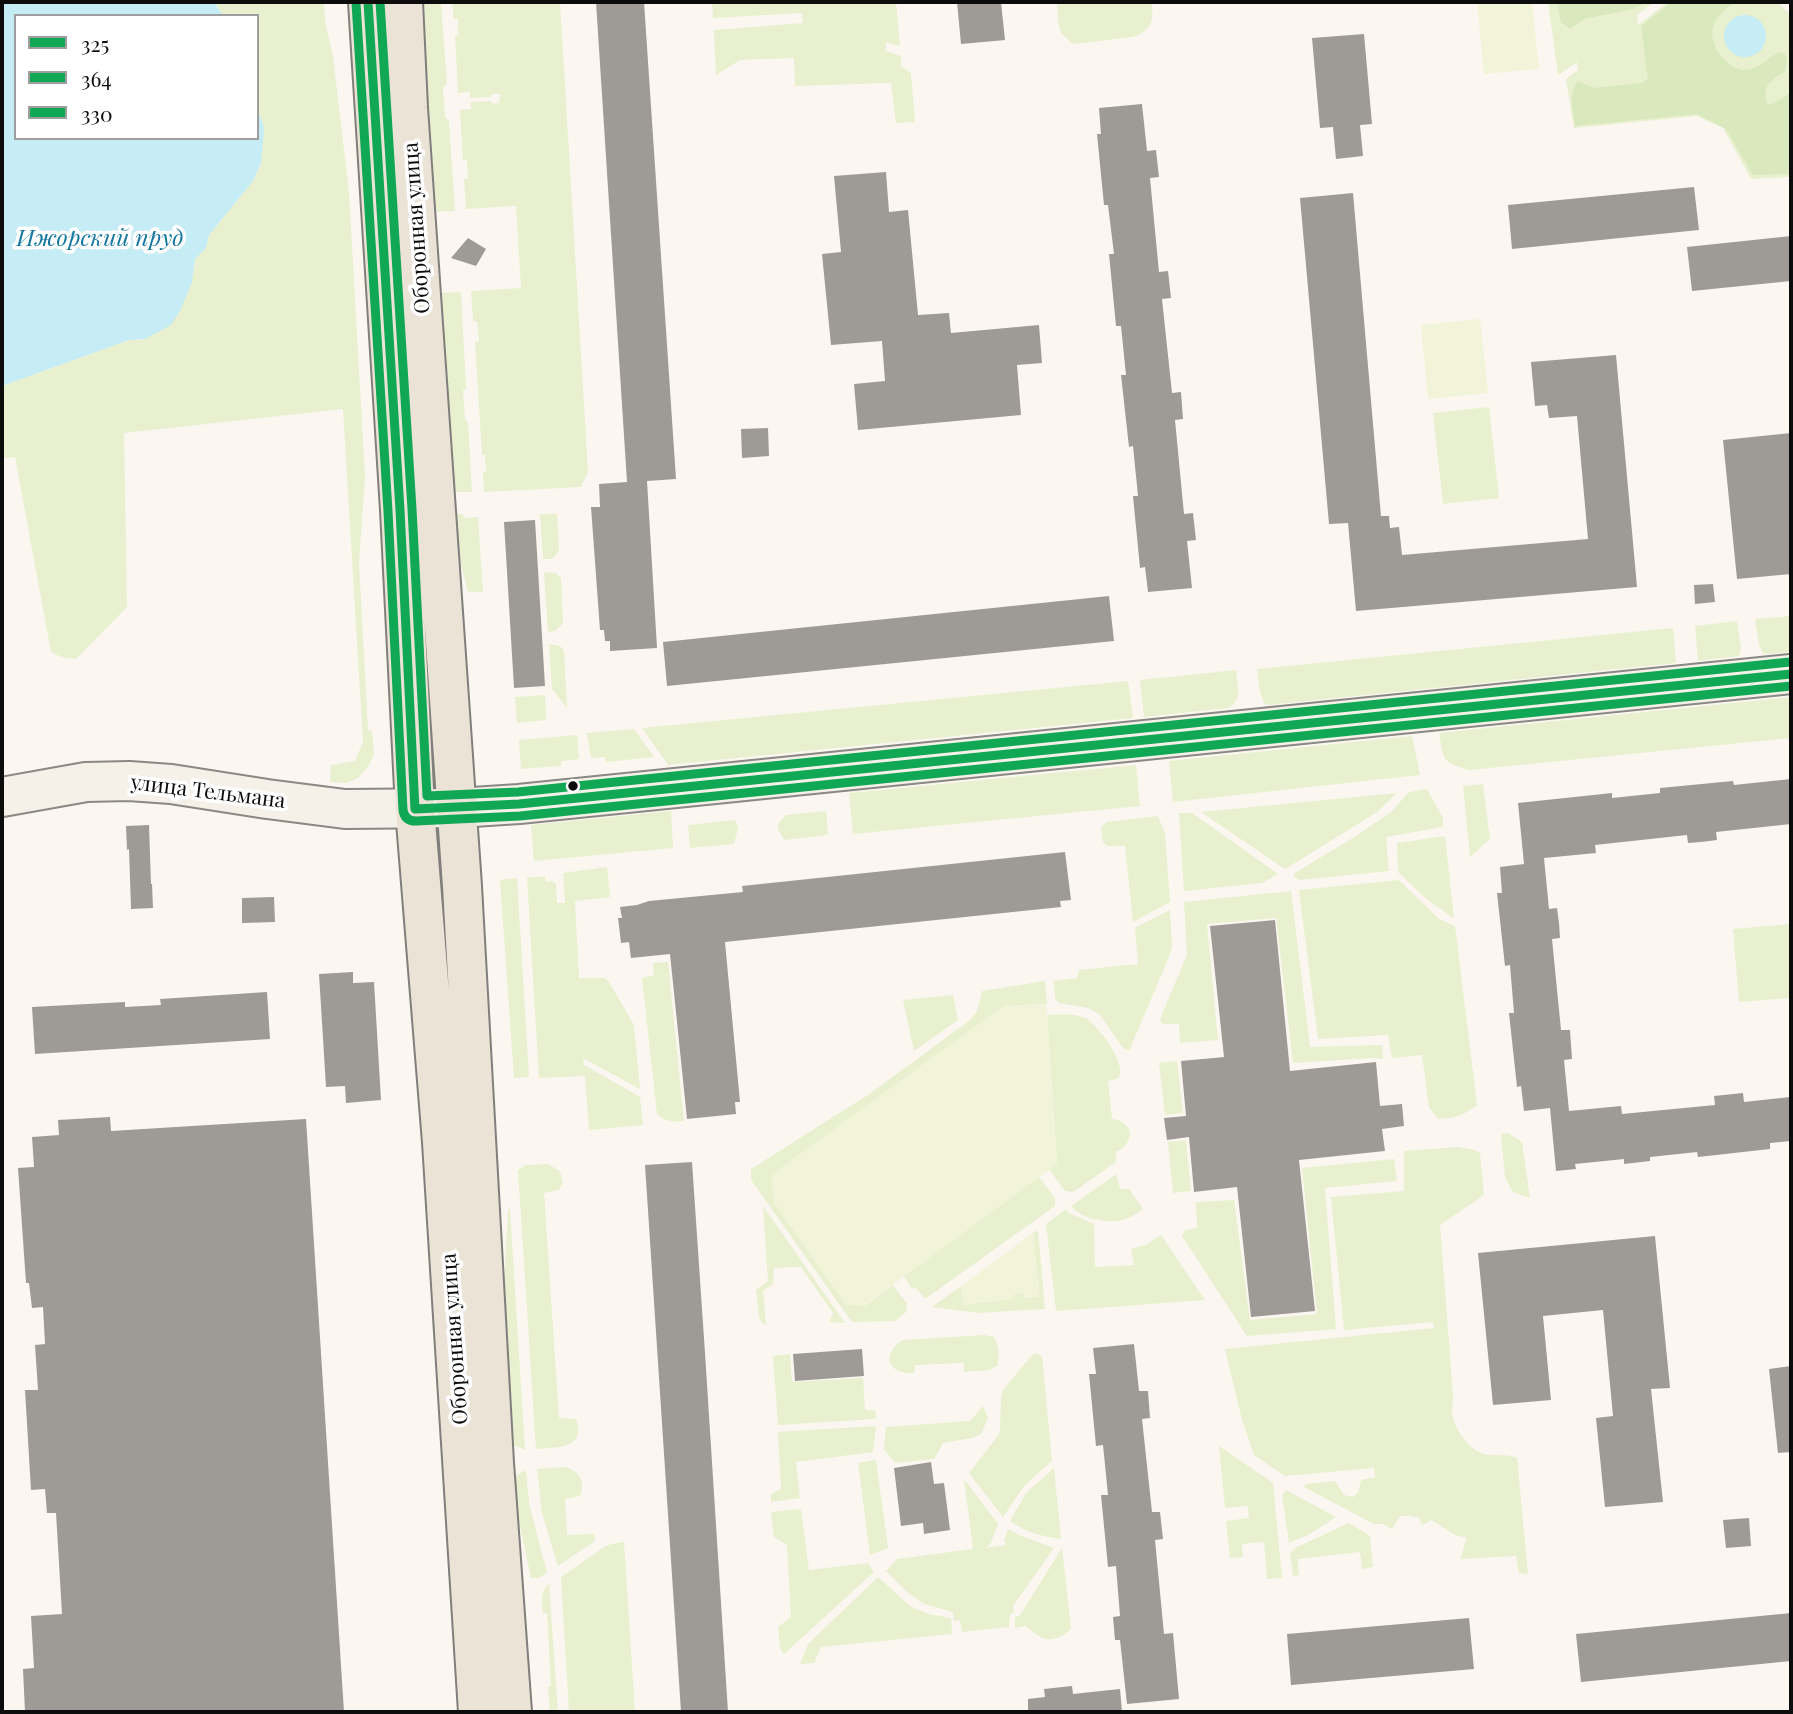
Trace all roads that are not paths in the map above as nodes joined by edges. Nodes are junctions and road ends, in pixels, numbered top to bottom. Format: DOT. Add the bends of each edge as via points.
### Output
graph roads {
  1 [pos="368,2"];
  2 [pos="403,2"];
  3 [pos="1791,674"];
  4 [pos="2,797"];
  5 [pos="457,808"];
  6 [pos="415,809"];
  7 [pos="478,1712"];
  8 [pos="512,1712"];
  1 -- 6 [label="main road, Оборонная улица"];
  2 -- 5 [label="main road, Оборонная улица"];
  3 -- 5 [label="main road, улица Тельмана"];
  4 -- 6 [label="main road, улица Тельмана" via="86,782 129,781 345,809"];
  5 -- 6 [label="main road, улица Тельмана"];
  5 -- 8 [label="main road, Оборонная улица"];
  6 -- 7 [label="main road, Оборонная улица" via="442,1142"];
}
